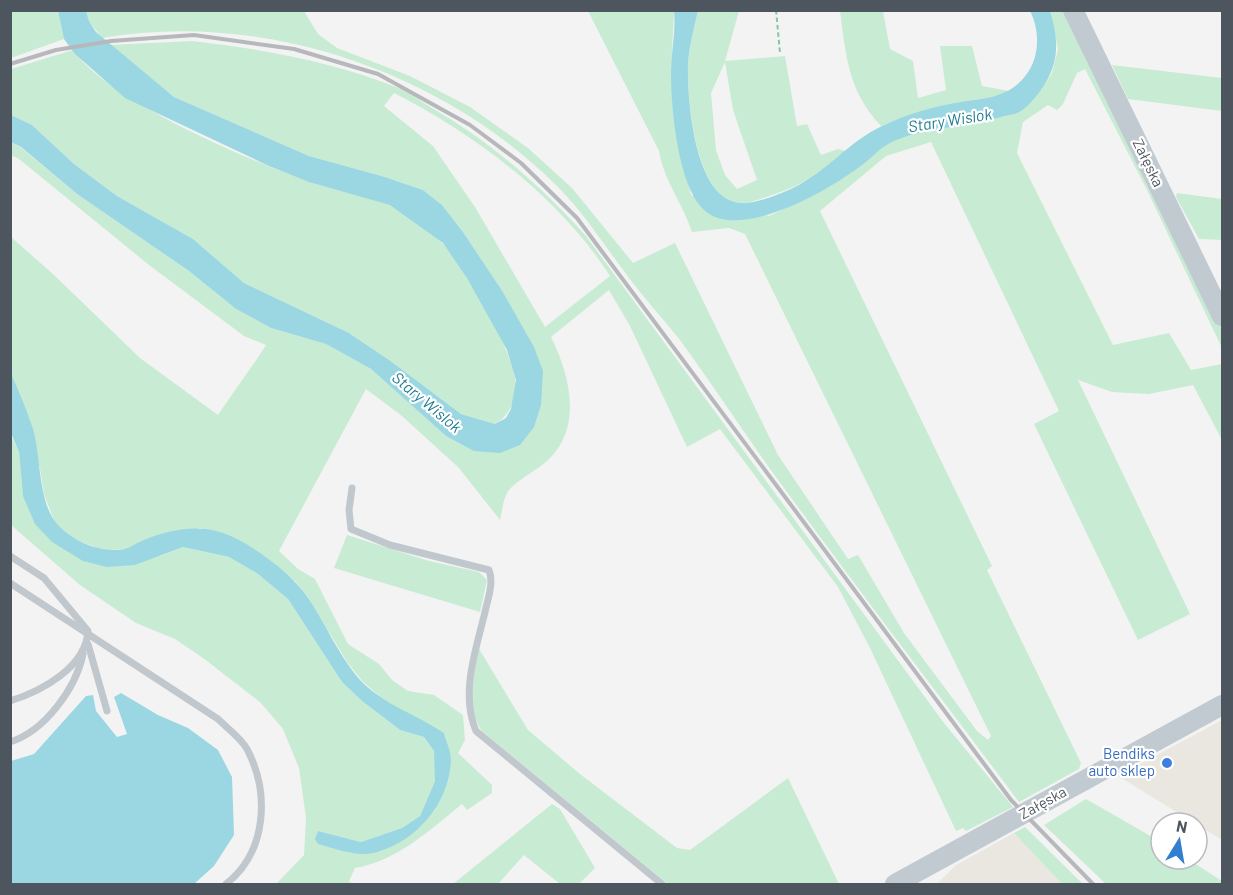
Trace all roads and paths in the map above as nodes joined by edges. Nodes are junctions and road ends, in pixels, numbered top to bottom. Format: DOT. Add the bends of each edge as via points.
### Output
graph roads {
  1 [pos="776,10"];
  2 [pos="1073,10"];
  3 [pos="780,53"];
  4 [pos="1222,316"];
  5 [pos="351,489"];
  6 [pos="10,556"];
  7 [pos="10,583"];
  8 [pos="88,631"];
  9 [pos="87,642"];
  10 [pos="83,654"];
  11 [pos="10,701"];
  12 [pos="1222,705"];
  13 [pos="107,711"];
  14 [pos="10,742"];
  15 [pos="226,885"];
  16 [pos="662,885"];
  17 [pos="895,885"];
  1 -- 3 [label="path"];
  2 -- 4 [label="street, Załęska"];
  5 -- 16 [label="lane" via="351,529 390,545 489,570 490,589 469,688 470,716 476,731"];
  6 -- 8 [label="lane" via="44,578"];
  7 -- 8 [label="lane"];
  8 -- 9 [label="lane"];
  8 -- 15 [label="lane" via="218,719 246,747 259,777 262,820 253,850 236,877"];
  9 -- 10 [label="lane"];
  9 -- 13 [label="lane"];
  10 -- 11 [label="lane" via="42,687"];
  10 -- 14 [label="lane" via="79,671 62,700 39,726"];
  12 -- 17 [label="street, Załęska"];
}
